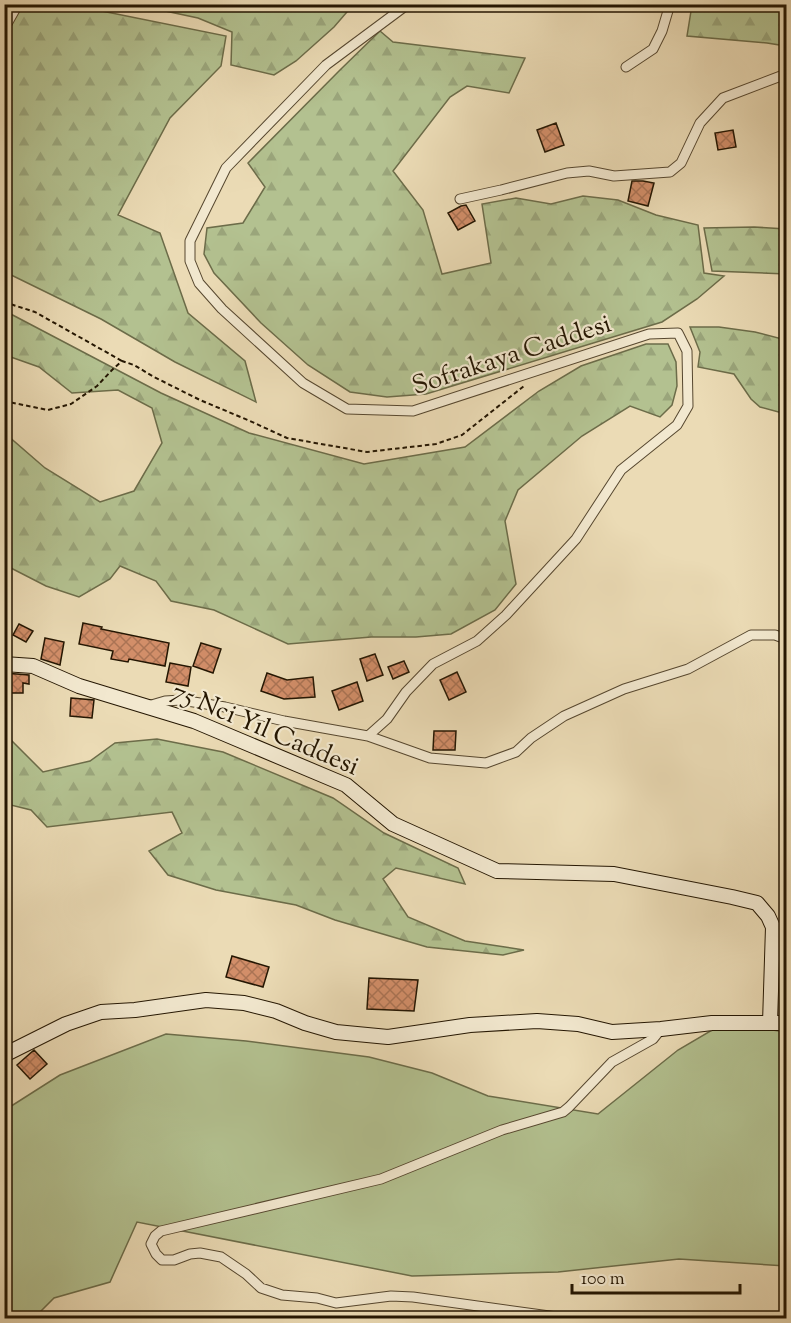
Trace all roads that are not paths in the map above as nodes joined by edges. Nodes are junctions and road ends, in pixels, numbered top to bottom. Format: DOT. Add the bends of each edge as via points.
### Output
graph roads {
  1 [pos="408,4"];
  2 [pos="669,4"];
  3 [pos="17,6"];
  4 [pos="4,29"];
  5 [pos="626,67"];
  6 [pos="786,74"];
  7 [pos="460,200"];
  8 [pos="786,639"];
  9 [pos="4,664"];
  10 [pos="146,707"];
  11 [pos="368,736"];
  12 [pos="770,1023"];
  13 [pos="786,1023"];
  14 [pos="661,1029"];
  15 [pos="4,1056"];
  16 [pos="564,1318"];
  1 -- 11 [label="street, Sofrakaya Caddesi" via="326,65 226,168 190,241 190,261 199,284 303,383 347,409 413,411 650,334 678,333 687,351 688,406 677,425 621,470 576,539 506,615 477,641 433,664"];
  2 -- 5 [label="street" via="653,50"];
  3 -- 4 [label="street"];
  6 -- 7 [label="street" via="723,98 700,123 681,163 670,172 614,176 589,171 567,173"];
  8 -- 11 [label="street" via="751,635 688,669 624,689 564,716 516,752 486,763 430,759"];
  9 -- 10 [label="street, 75 Nci Yıl Caddesi" via="33,666 79,687"];
  10 -- 11 [label="street" via="181,700"];
  10 -- 12 [label="street, 75 Nci Yıl Caddesi" via="194,721 346,785 393,824 497,871 614,874 757,903 773,927"];
  12 -- 13 [label="street"];
  12 -- 14 [label="street" via="712,1023"];
  14 -- 15 [label="street" via="612,1032 537,1021 470,1025 388,1037 336,1032 244,1003 206,1000 101,1012 66,1024"];
  14 -- 16 [label="street" via="653,1039 612,1062 563,1112 502,1130 381,1179 161,1231 151,1244 162,1260 200,1253 221,1257 261,1288 282,1295 336,1303 413,1297"];
}
